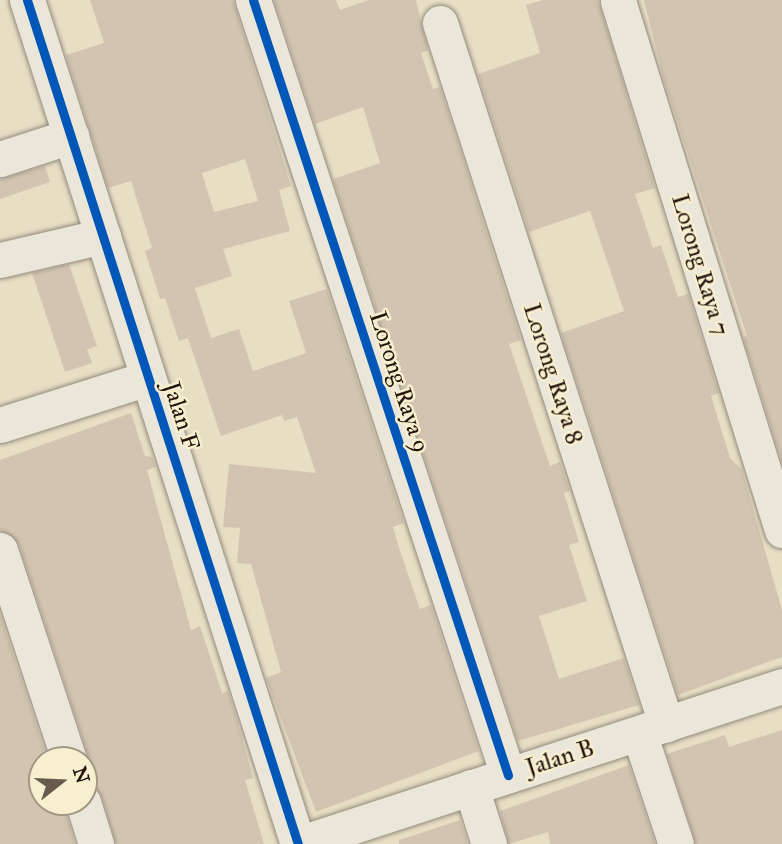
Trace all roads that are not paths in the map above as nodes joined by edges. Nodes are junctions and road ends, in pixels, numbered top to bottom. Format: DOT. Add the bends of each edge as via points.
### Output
graph roads {
  1 [pos="27,0"];
  2 [pos="253,0"];
  3 [pos="618,1"];
  4 [pos="440,23"];
  5 [pos="71,136"];
  6 [pos="0,159"];
  7 [pos="103,236"];
  8 [pos="0,260"];
  9 [pos="148,378"];
  10 [pos="0,425"];
  11 [pos="782,530"];
  12 [pos="0,550"];
  13 [pos="782,686"];
  14 [pos="652,728"];
  15 [pos="64,746"];
  16 [pos="508,775"];
  17 [pos="471,787"];
  18 [pos="87,816"];
  19 [pos="96,844"];
  20 [pos="298,844"];
  21 [pos="489,844"];
  22 [pos="676,844"];
  1 -- 5 [label="street, Jalan F"];
  2 -- 16 [label="street, Lorong Raya 9"];
  3 -- 11 [label="street, Lorong Raya 7"];
  4 -- 14 [label="street, Lorong Raya 8"];
  5 -- 6 [label="street"];
  5 -- 7 [label="street, Jalan F"];
  7 -- 8 [label="street"];
  7 -- 9 [label="street, Jalan F"];
  9 -- 10 [label="street"];
  9 -- 20 [label="street, Jalan F"];
  12 -- 15 [label="street"];
  13 -- 14 [label="street, Jalan B"];
  14 -- 16 [label="street, Jalan B"];
  14 -- 22 [label="street, Lorong Raya 8"];
  16 -- 17 [label="street, Jalan B"];
  17 -- 20 [label="street, Jalan B"];
  17 -- 21 [label="street"];
  18 -- 19 [label="street"];
}
